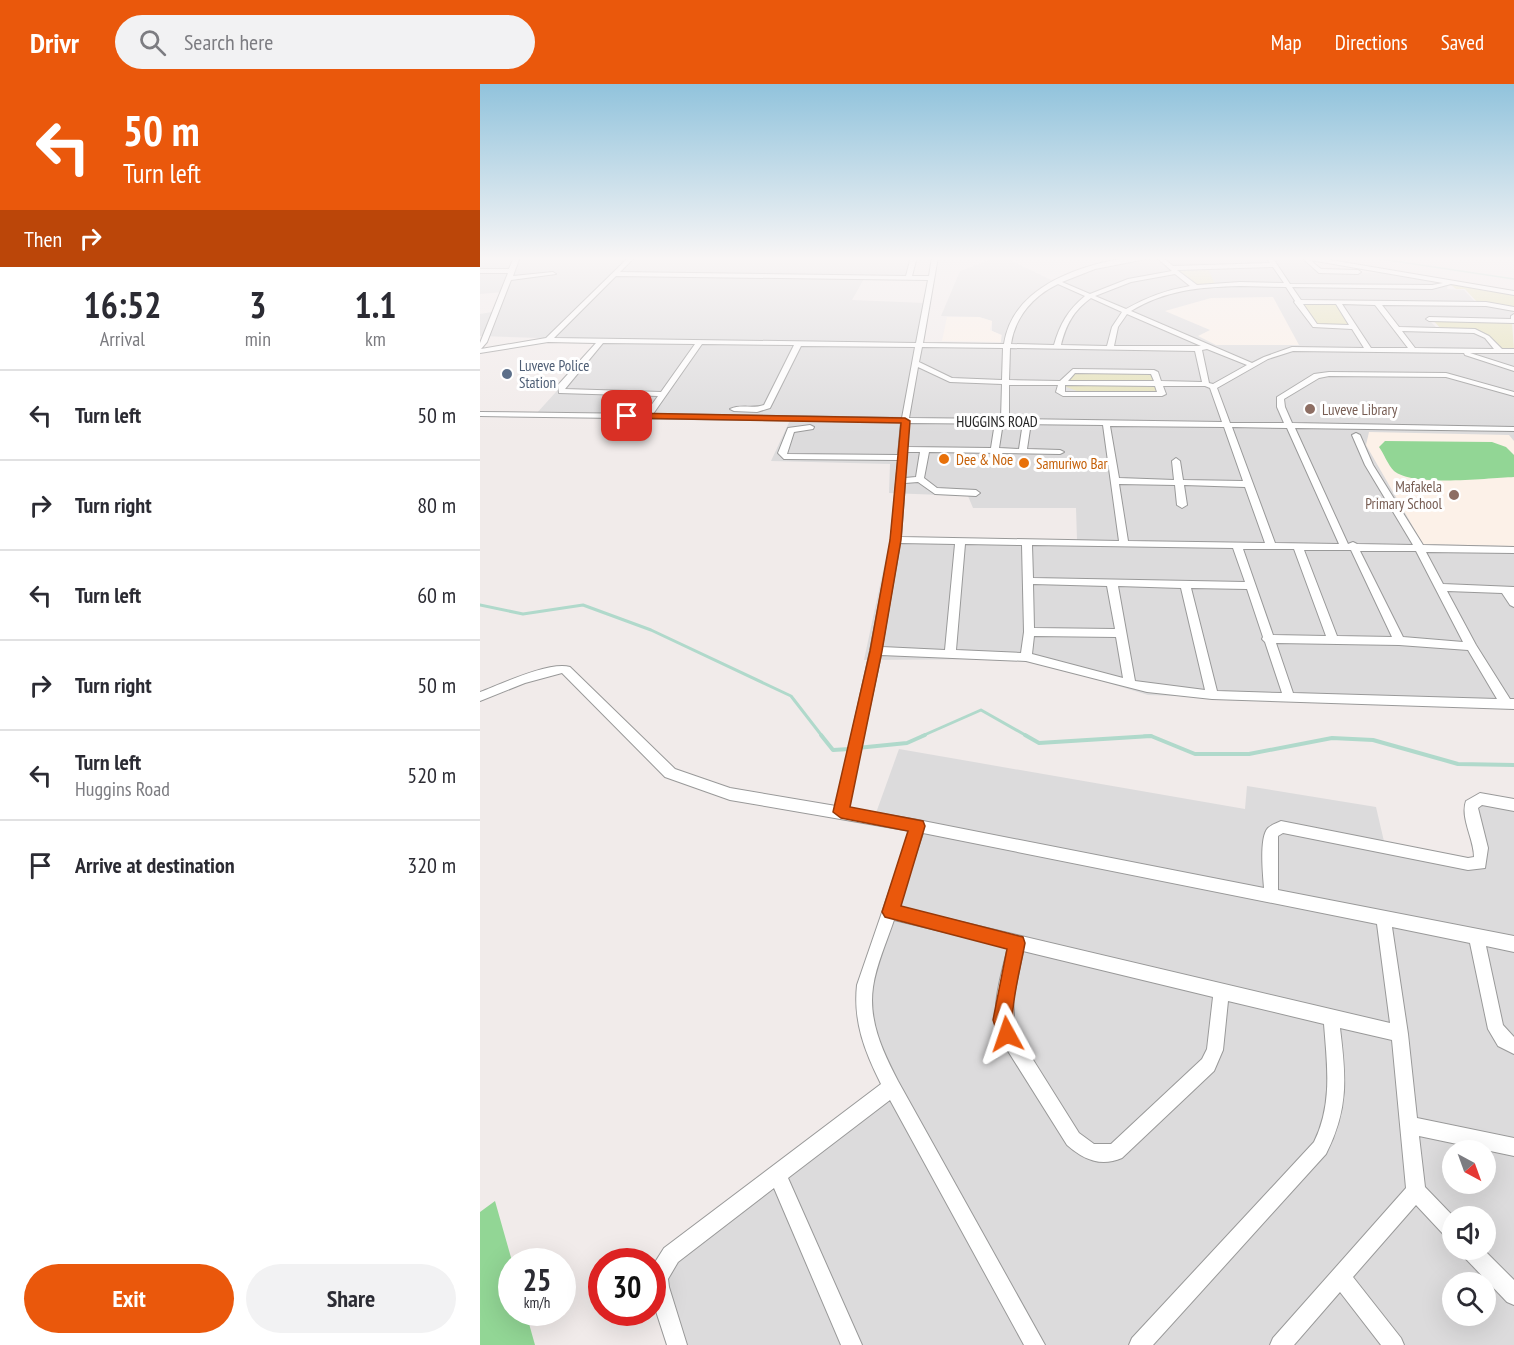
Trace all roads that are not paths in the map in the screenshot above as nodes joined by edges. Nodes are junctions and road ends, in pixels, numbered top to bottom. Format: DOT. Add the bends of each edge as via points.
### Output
graph roads {
  1 [pos="499,316"];
  2 [pos="573,316"];
  3 [pos="924,316"];
  4 [pos="1018,316"];
  5 [pos="1070,316"];
  6 [pos="1122,316"];
  7 [pos="1137,316"];
  8 [pos="1308,316"];
  9 [pos="1347,316"];
  10 [pos="1387,316"];
  11 [pos="1427,316"];
  12 [pos="1514,316"];
  13 [pos="1430,319"];
  14 [pos="1514,321"];
  15 [pos="1355,327"];
  16 [pos="1397,329"];
  17 [pos="1441,330"];
  18 [pos="492,339"];
  19 [pos="548,340"];
  20 [pos="536,341"];
  21 [pos="601,341"];
  22 [pos="700,342"];
  23 [pos="799,344"];
  24 [pos="918,345"];
  25 [pos="1008,346"];
  26 [pos="1209,346"];
  27 [pos="1057,347"];
  28 [pos="1110,347"];
  29 [pos="480,349"];
  30 [pos="1198,349"];
  31 [pos="1454,349"];
  32 [pos="1369,350"];
  33 [pos="1413,350"];
  34 [pos="1497,350"];
  35 [pos="1514,351"];
  36 [pos="915,363"];
  37 [pos="1252,365"];
  38 [pos="1511,370"];
  39 [pos="1006,382"];
  40 [pos="1062,383"];
  41 [pos="1159,383"];
  42 [pos="1210,386"];
  43 [pos="664,394"];
  44 [pos="1514,394"];
  45 [pos="651,412"];
  46 [pos="480,414"];
  47 [pos="1005,421"];
  48 [pos="905,425"];
  49 [pos="1107,426"];
  50 [pos="998,429"];
  51 [pos="1026,429"];
  52 [pos="1231,429"];
  53 [pos="1291,430"];
  54 [pos="1513,432"];
  55 [pos="1356,435"];
  56 [pos="926,449"];
  57 [pos="995,450"];
  58 [pos="1023,451"];
  59 [pos="1060,452"];
  60 [pos="903,453"];
  61 [pos="1176,461"];
  62 [pos="920,479"];
  63 [pos="902,481"];
  64 [pos="1114,481"];
  65 [pos="1179,482"];
  66 [pos="1250,484"];
  67 [pos="976,493"];
  68 [pos="1182,505"];
  69 [pos="896,540"];
  70 [pos="960,543"];
  71 [pos="1027,543"];
  72 [pos="1124,544"];
  73 [pos="1237,545"];
  74 [pos="1271,545"];
  75 [pos="1297,545"];
  76 [pos="1349,545"];
  77 [pos="1420,549"];
  78 [pos="1514,550"];
  79 [pos="1029,580"];
  80 [pos="1112,583"];
  81 [pos="1185,585"];
  82 [pos="1251,586"];
  83 [pos="1442,588"];
  84 [pos="1509,590"];
  85 [pos="1514,603"];
  86 [pos="1029,632"];
  87 [pos="1121,633"];
  88 [pos="1267,639"];
  89 [pos="1333,640"];
  90 [pos="1399,641"];
  91 [pos="1471,646"];
  92 [pos="876,651"];
  93 [pos="950,653"];
  94 [pos="1026,657"];
  95 [pos="1130,684"];
  96 [pos="1212,695"];
  97 [pos="480,698"];
  98 [pos="1289,698"];
  99 [pos="1510,703"];
  100 [pos="1514,805"];
  101 [pos="841,812"];
  102 [pos="918,826"];
  103 [pos="1271,894"];
  104 [pos="891,912"];
  105 [pos="1383,917"];
  106 [pos="1476,936"];
  107 [pos="1017,943"];
  108 [pos="1514,944"];
  109 [pos="1221,993"];
  110 [pos="1331,1017"];
  111 [pos="1400,1034"];
  112 [pos="1514,1046"];
  113 [pos="892,1087"];
  114 [pos="1408,1125"];
  115 [pos="1514,1147"];
  116 [pos="777,1174"];
  117 [pos="1416,1191"];
  118 [pos="1442,1218"];
  119 [pos="1481,1260"];
  120 [pos="1340,1276"];
  121 [pos="1514,1295"];
  122 [pos="677,1345"];
  123 [pos="852,1345"];
  124 [pos="1035,1345"];
  125 [pos="1138,1345"];
  126 [pos="1280,1345"];
  127 [pos="1394,1345"];
  1 -- 18 [label="street"];
  2 -- 19 [label="street"];
  3 -- 24 [label="street"];
  4 -- 25 [label="street" via="1010,330"];
  5 -- 27 [label="street"];
  6 -- 28 [label="street" via="1114,327"];
  7 -- 26 [label="street"];
  8 -- 15 [label="street" via="1315,326"];
  9 -- 15 [label="street"];
  10 -- 16 [label="street"];
  11 -- 13 [label="street"];
  12 -- 14 [label="street"];
  13 -- 14 [label="street"];
  13 -- 17 [label="street"];
  15 -- 32 [label="street"];
  16 -- 17 [label="street"];
  16 -- 33 [label="street"];
  17 -- 34 [label="street" via="1479,332"];
  18 -- 20 [label="street"];
  18 -- 29 [label="street"];
  19 -- 20 [label="street"];
  19 -- 21 [label="street"];
  20 -- 29 [label="street"];
  21 -- 22 [label="street"];
  21 -- 43 [label="street" via="561,387 562,391"];
  22 -- 23 [label="street"];
  22 -- 43 [label="street"];
  23 -- 24 [label="street"];
  23 -- 45 [label="street" via="767,406"];
  24 -- 25 [label="street"];
  24 -- 36 [label="street"];
  25 -- 27 [label="street"];
  25 -- 39 [label="street"];
  26 -- 30 [label="street"];
  26 -- 37 [label="street"];
  27 -- 28 [label="street"];
  28 -- 30 [label="street"];
  30 -- 42 [label="street"];
  31 -- 33 [label="street"];
  31 -- 34 [label="street"];
  31 -- 38 [label="street"];
  32 -- 33 [label="street"];
  32 -- 37 [label="street" via="1292,349"];
  34 -- 35 [label="street"];
  34 -- 38 [label="street"];
  36 -- 39 [label="street" via="950,380"];
  36 -- 48 [label="street"];
  37 -- 42 [label="street"];
  39 -- 40 [label="street"];
  39 -- 47 [label="street"];
  40 -- 41 [label="street"];
  40 -- 41 [label="street" via="1076,371 1154,372"];
  40 -- 41 [label="street" via="1060,392 1065,395 1148,396 1161,395"];
  41 -- 42 [label="street"];
  42 -- 52 [label="street"];
  43 -- 45 [label="street"];
  44 -- 53 [label="street" via="1496,385 1446,375 1323,375 1280,399"];
  45 -- 46 [label="street, HUGGINS ROAD"];
  45 -- 48 [label="street, HUGGINS ROAD"];
  47 -- 48 [label="street, HUGGINS ROAD"];
  47 -- 49 [label="street, HUGGINS ROAD"];
  48 -- 50 [label="street"];
  48 -- 60 [label="street"];
  48 -- 60 [label="street" via="795,427 782,453"];
  49 -- 51 [label="street"];
  49 -- 52 [label="street"];
  49 -- 64 [label="street"];
  50 -- 51 [label="street"];
  50 -- 57 [label="street"];
  51 -- 58 [label="street"];
  52 -- 53 [label="street"];
  52 -- 66 [label="street"];
  53 -- 54 [label="street"];
  53 -- 55 [label="street"];
  53 -- 76 [label="street"];
  54 -- 55 [label="street"];
  55 -- 77 [label="street" via="1369,465"];
  56 -- 57 [label="street"];
  56 -- 60 [label="street"];
  56 -- 62 [label="street"];
  57 -- 58 [label="street"];
  58 -- 59 [label="street"];
  60 -- 63 [label="street"];
  61 -- 65 [label="street"];
  62 -- 63 [label="street"];
  62 -- 67 [label="street" via="935,490"];
  63 -- 69 [label="street"];
  64 -- 65 [label="street"];
  64 -- 72 [label="street"];
  65 -- 66 [label="street"];
  65 -- 68 [label="street"];
  66 -- 74 [label="street"];
  69 -- 70 [label="street"];
  69 -- 92 [label="street"];
  70 -- 71 [label="street"];
  70 -- 93 [label="street"];
  71 -- 72 [label="street"];
  71 -- 79 [label="street"];
  72 -- 73 [label="street"];
  73 -- 74 [label="street"];
  73 -- 82 [label="street"];
  74 -- 75 [label="street"];
  75 -- 76 [label="street"];
  75 -- 89 [label="street"];
  76 -- 77 [label="street"];
  76 -- 90 [label="street"];
  77 -- 78 [label="street"];
  77 -- 83 [label="street"];
  79 -- 80 [label="street"];
  79 -- 86 [label="street"];
  80 -- 81 [label="street"];
  80 -- 87 [label="street"];
  81 -- 82 [label="street"];
  81 -- 96 [label="street"];
  82 -- 88 [label="street"];
  83 -- 84 [label="street"];
  83 -- 91 [label="street"];
  84 -- 85 [label="street"];
  86 -- 87 [label="street"];
  86 -- 94 [label="street"];
  87 -- 95 [label="street"];
  88 -- 89 [label="street"];
  88 -- 98 [label="street"];
  89 -- 90 [label="street"];
  90 -- 91 [label="street"];
  91 -- 99 [label="street"];
  92 -- 93 [label="street"];
  92 -- 101 [label="street"];
  93 -- 94 [label="street"];
  94 -- 95 [label="street"];
  95 -- 96 [label="street"];
  96 -- 98 [label="street"];
  97 -- 101 [label="street" via="522,680 566,670 677,778 730,794"];
  98 -- 99 [label="street"];
  100 -- 103 [label="street" via="1479,799 1471,805 1470,815 1483,852 1480,863 1468,864 1281,827 1272,833 1270,845"];
  101 -- 102 [label="street"];
  102 -- 103 [label="street"];
  102 -- 104 [label="street"];
  103 -- 105 [label="street"];
  104 -- 107 [label="street"];
  104 -- 113 [label="street" via="862,1004 871,1047"];
  105 -- 106 [label="street"];
  105 -- 111 [label="street"];
  106 -- 108 [label="street"];
  106 -- 112 [label="street" via="1496,1029"];
  107 -- 109 [label="street"];
  107 -- 109 [label="street" via="1002,1020 1007,1034 1073,1139 1083,1149 1098,1155 1116,1152 1208,1065 1215,1050"];
  109 -- 110 [label="street"];
  110 -- 111 [label="street"];
  110 -- 125 [label="street" via="1338,1089 1328,1136"];
  111 -- 114 [label="street"];
  113 -- 116 [label="street"];
  113 -- 124 [label="street"];
  114 -- 115 [label="street"];
  114 -- 117 [label="street"];
  116 -- 122 [label="street" via="680,1246 663,1266 659,1287"];
  116 -- 123 [label="street"];
  117 -- 118 [label="street"];
  117 -- 120 [label="street"];
  119 -- 121 [label="street"];
  120 -- 126 [label="street"];
  120 -- 127 [label="street"];
}
